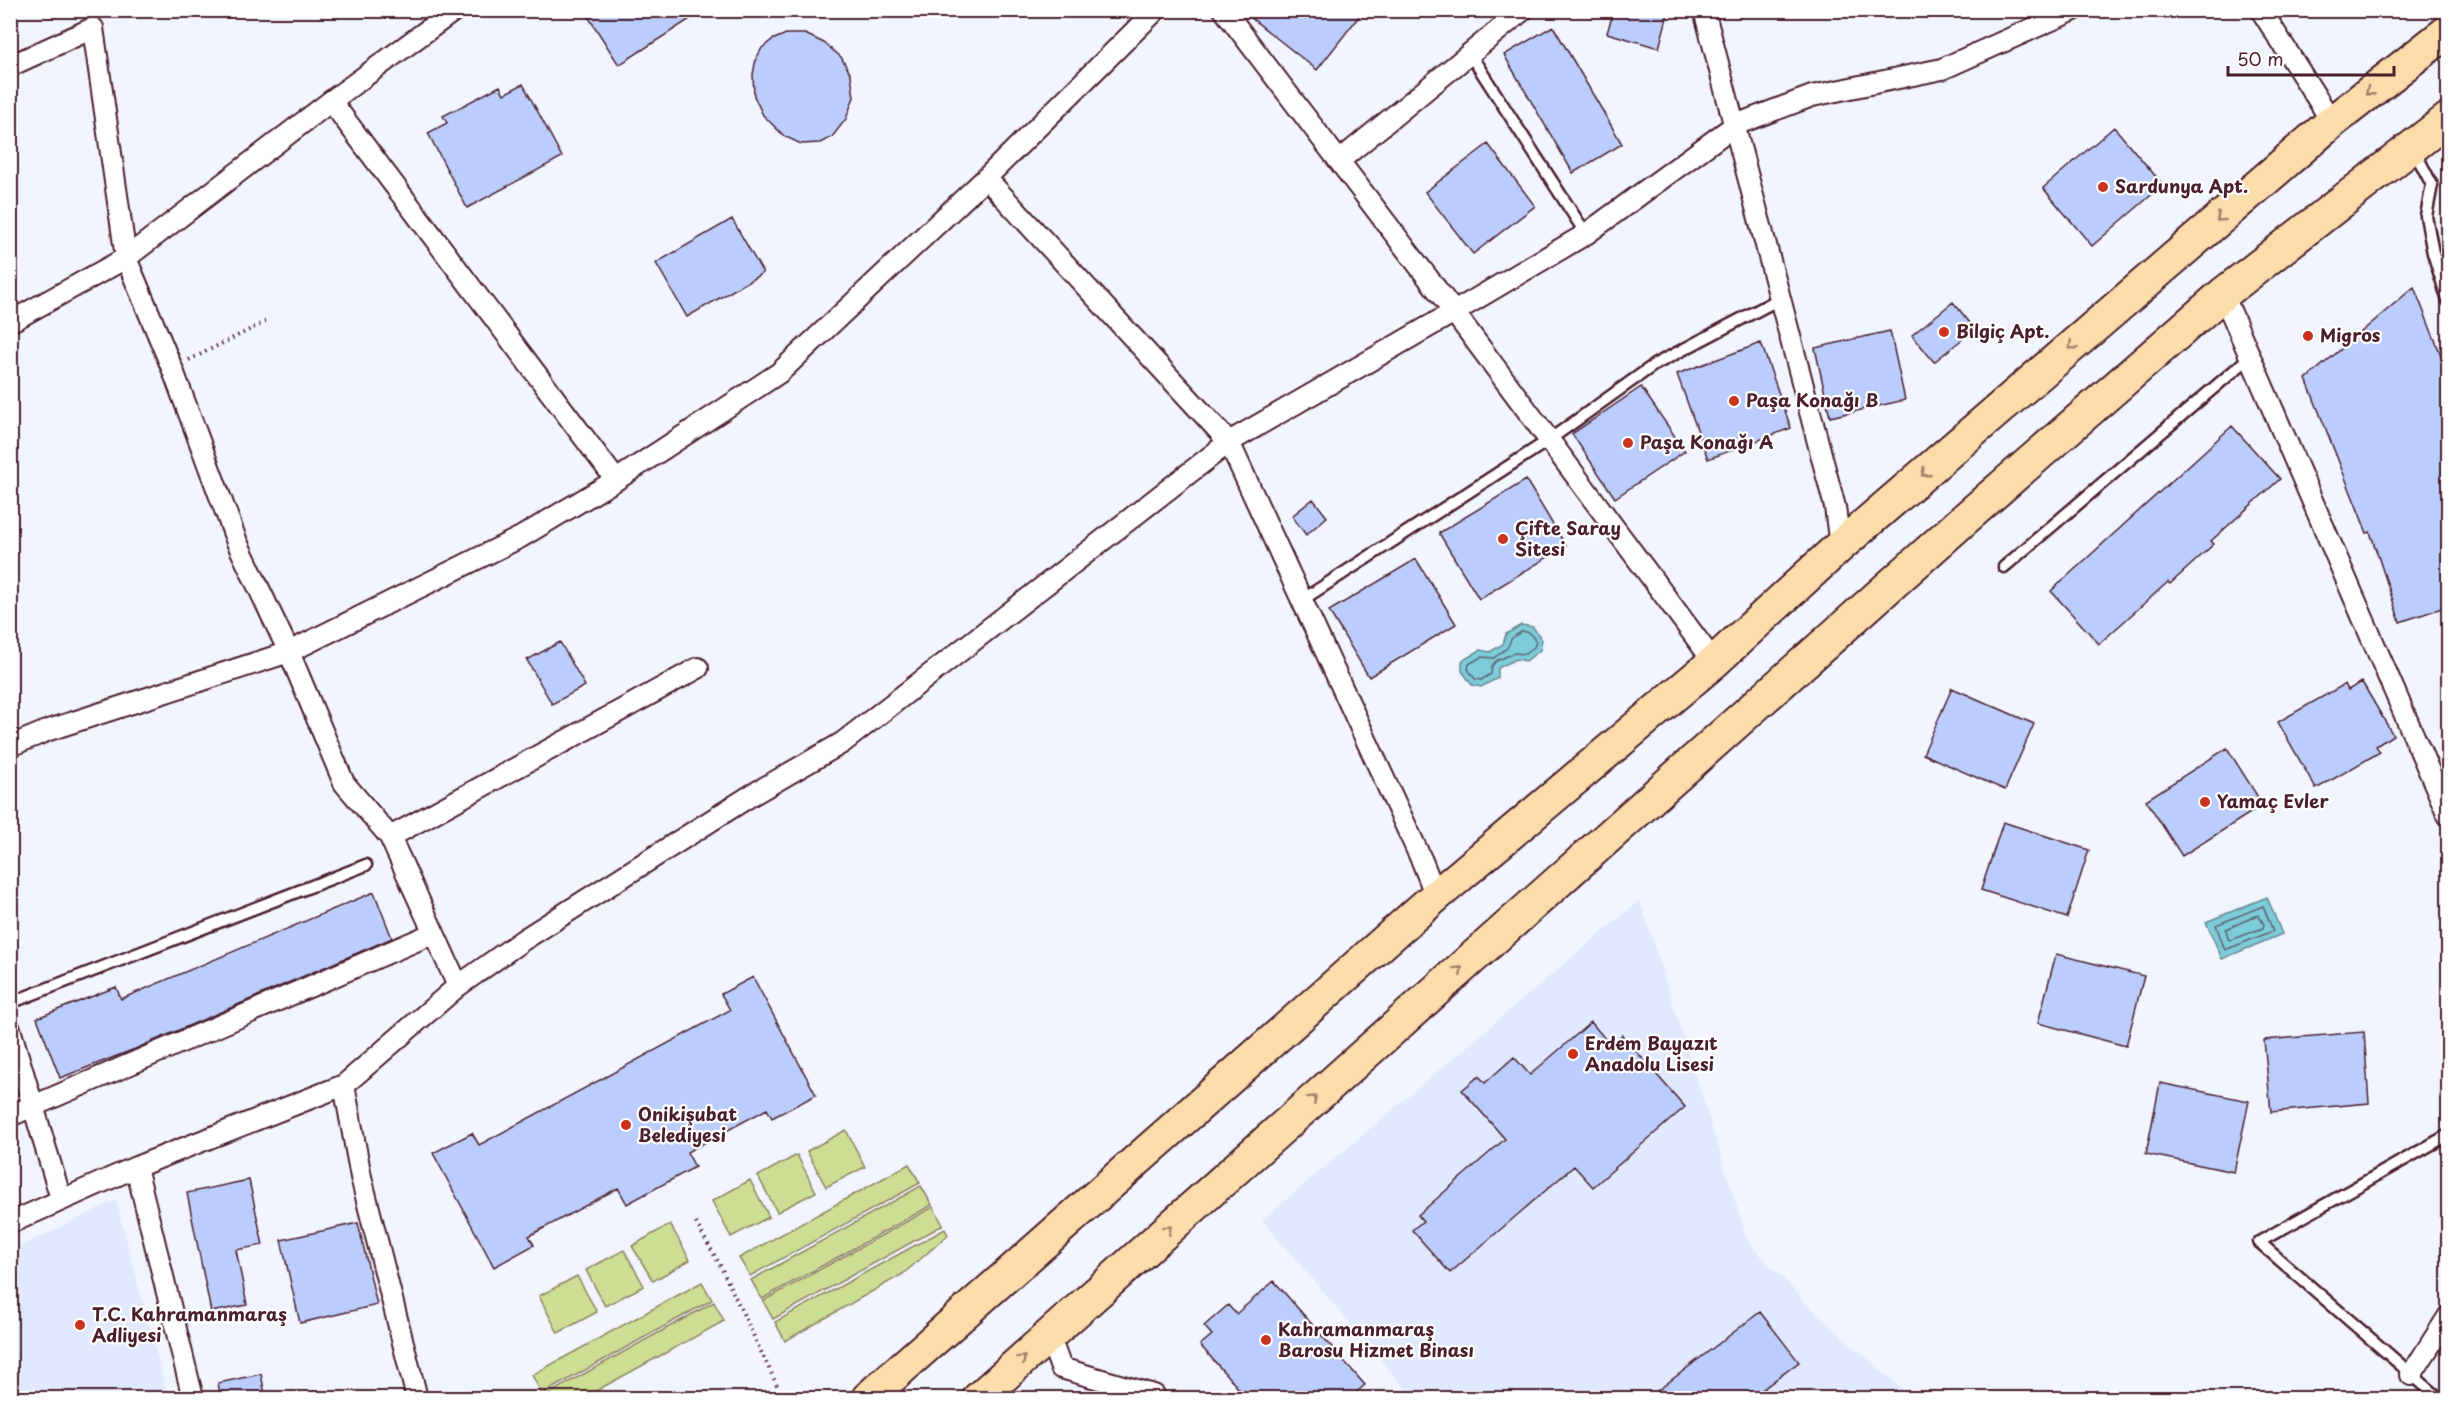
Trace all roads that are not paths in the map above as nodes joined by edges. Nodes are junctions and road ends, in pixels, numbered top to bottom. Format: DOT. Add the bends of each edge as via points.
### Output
graph roads {
  1 [pos="455,10"];
  2 [pos="1156,10"];
  3 [pos="1224,10"];
  4 [pos="1523,10"];
  5 [pos="1704,10"];
  6 [pos="2074,10"];
  7 [pos="2261,10"];
  8 [pos="2448,31"];
  9 [pos="1470,54"];
  10 [pos="10,66"];
  11 [pos="331,101"];
  12 [pos="2448,119"];
  13 [pos="2332,122"];
  14 [pos="1735,125"];
  15 [pos="2412,146"];
  16 [pos="1339,161"];
  17 [pos="986,178"];
  18 [pos="1586,234"];
  19 [pos="126,258"];
  20 [pos="2223,294"];
  21 [pos="1781,298"];
  22 [pos="2448,301"];
  23 [pos="1454,312"];
  24 [pos="10,322"];
  25 [pos="2250,357"];
  26 [pos="1549,440"];
  27 [pos="1229,442"];
  28 [pos="616,480"];
  29 [pos="1840,546"];
  30 [pos="2004,567"];
  31 [pos="1302,600"];
  32 [pos="289,652"];
  33 [pos="1714,662"];
  34 [pos="699,668"];
  35 [pos="10,747"];
  36 [pos="2448,815"];
  37 [pos="390,837"];
  38 [pos="366,865"];
  39 [pos="1436,896"];
  40 [pos="434,933"];
  41 [pos="458,986"];
  42 [pos="10,1003"];
  43 [pos="10,1029"];
  44 [pos="344,1085"];
  45 [pos="34,1107"];
  46 [pos="10,1116"];
  47 [pos="2448,1135"];
  48 [pos="136,1167"];
  49 [pos="61,1199"];
  50 [pos="10,1223"];
  51 [pos="2448,1317"];
  52 [pos="1049,1335"];
  53 [pos="2411,1375"];
  54 [pos="193,1398"];
  55 [pos="417,1398"];
  56 [pos="868,1398"];
  57 [pos="979,1398"];
  58 [pos="1155,1398"];
  59 [pos="2435,1398"];
  1 -- 11 [label="street"];
  2 -- 17 [label="street"];
  3 -- 16 [label="street"];
  4 -- 9 [label="street"];
  5 -- 14 [label="street"];
  6 -- 14 [label="street" via="1942,69 1812,96"];
  7 -- 13 [label="street"];
  8 -- 13 [label="main road, one-way"];
  9 -- 16 [label="street"];
  9 -- 18 [label="lane"];
  10 -- 19 [label="street" via="93,28"];
  11 -- 19 [label="street"];
  11 -- 28 [label="street"];
  12 -- 15 [label="main road"];
  13 -- 29 [label="main road, one-way"];
  14 -- 18 [label="street"];
  14 -- 21 [label="street"];
  15 -- 20 [label="main road"];
  15 -- 22 [label="lane" via="2432,185 2426,216"];
  16 -- 23 [label="street"];
  17 -- 27 [label="street"];
  17 -- 28 [label="street" via="779,373"];
  18 -- 23 [label="street"];
  19 -- 24 [label="street"];
  19 -- 32 [label="street" via="237,542"];
  20 -- 25 [label="street"];
  52 -- 20 [label="main road, one-way"];
  21 -- 26 [label="lane" via="1654,365"];
  21 -- 29 [label="street" via="1835,507"];
  23 -- 26 [label="street"];
  23 -- 27 [label="street"];
  25 -- 30 [label="lane"];
  25 -- 36 [label="street"];
  26 -- 31 [label="lane"];
  26 -- 33 [label="street"];
  27 -- 31 [label="street"];
  27 -- 41 [label="street" via="842,743 730,808"];
  28 -- 32 [label="street" via="521,537"];
  29 -- 33 [label="main road"];
  31 -- 39 [label="street"];
  32 -- 35 [label="street" via="49,730"];
  32 -- 37 [label="street" via="344,783"];
  33 -- 39 [label="main road"];
  34 -- 37 [label="street"];
  37 -- 40 [label="street"];
  38 -- 42 [label="lane"];
  39 -- 56 [label="main road"];
  40 -- 41 [label="street"];
  40 -- 45 [label="street"];
  41 -- 44 [label="street"];
  43 -- 45 [label="street"];
  44 -- 48 [label="street"];
  44 -- 55 [label="street" via="361,1177"];
  45 -- 46 [label="street"];
  45 -- 49 [label="street"];
  47 -- 53 [label="lane" via="2259,1242"];
  48 -- 49 [label="street"];
  48 -- 54 [label="street"];
  49 -- 50 [label="street"];
  51 -- 53 [label="street"];
  57 -- 52 [label="main road, one-way"];
  52 -- 58 [label="street" via="1061,1368"];
  53 -- 59 [label="lane"];
}
